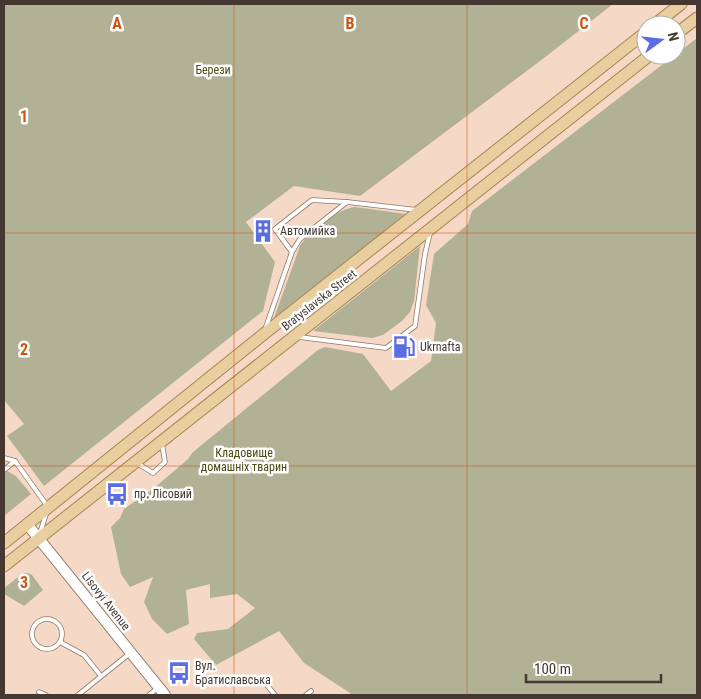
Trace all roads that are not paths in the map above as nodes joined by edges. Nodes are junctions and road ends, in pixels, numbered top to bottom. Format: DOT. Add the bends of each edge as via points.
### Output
graph roads {
  1 [pos="681,4"];
  2 [pos="667,15"];
  3 [pos="697,18"];
  4 [pos="686,26"];
  5 [pos="636,40"];
  6 [pos="637,65"];
  7 [pos="347,202"];
  8 [pos="419,211"];
  9 [pos="431,228"];
  10 [pos="292,252"];
  11 [pos="264,333"];
  12 [pos="294,337"];
  13 [pos="162,441"];
  14 [pos="4,458"];
  15 [pos="14,461"];
  16 [pos="135,462"];
  17 [pos="4,470"];
  18 [pos="48,507"];
  19 [pos="27,524"];
  20 [pos="39,538"];
  21 [pos="4,543"];
  22 [pos="4,566"];
  23 [pos="60,642"];
  24 [pos="131,652"];
  25 [pos="102,676"];
  26 [pos="266,684"];
  27 [pos="162,691"];
  28 [pos="311,691"];
  29 [pos="39,692"];
  30 [pos="46,695"];
  31 [pos="78,695"];
  32 [pos="149,695"];
  33 [pos="274,695"];
  34 [pos="306,695"];
  1 -- 2 [label="main road"];
  3 -- 4 [label="main road"];
  5 -- 8 [label="main road, Bratyslavska Street"];
  6 -- 9 [label="main road, Bratyslavska Street"];
  7 -- 8 [label="lane"];
  7 -- 10 [label="lane" via="300,239"];
  7 -- 10 [label="lane" via="312,200 275,229"];
  8 -- 11 [label="main road, Bratyslavska Street"];
  9 -- 12 [label="main road, Bratyslavska Street"];
  9 -- 12 [label="lane" via="415,326 386,348"];
  10 -- 11 [label="lane"];
  11 -- 18 [label="main road, Bratyslavska Street"];
  12 -- 13 [label="main road, Bratyslavska Street"];
  13 -- 16 [label="main road, Bratyslavska Street"];
  13 -- 16 [label="lane" via="165,462 153,473"];
  14 -- 15 [label="lane"];
  15 -- 17 [label="lane"];
  15 -- 18 [label="lane"];
  16 -- 20 [label="main road, Bratyslavska Street"];
  18 -- 19 [label="main road, Bratyslavska Street"];
  18 -- 20 [label="lane"];
  19 -- 20 [label="street, Lisovyi Avenue"];
  19 -- 21 [label="main road, Bratyslavska Street"];
  20 -- 22 [label="main road, Bratyslavska Street"];
  20 -- 24 [label="street, Lisovyi Avenue"];
  23 -- 23 [label="lane" via="53,648 42,649 32,638 33,628 45,618 54,620 61,627"];
  23 -- 25 [label="lane" via="84,655"];
  24 -- 25 [label="lane"];
  24 -- 27 [label="street, Lisovyi Avenue"];
  25 -- 31 [label="lane"];
  26 -- 33 [label="lane"];
  27 -- 32 [label="lane"];
  28 -- 34 [label="lane"];
  29 -- 30 [label="lane"];
}
